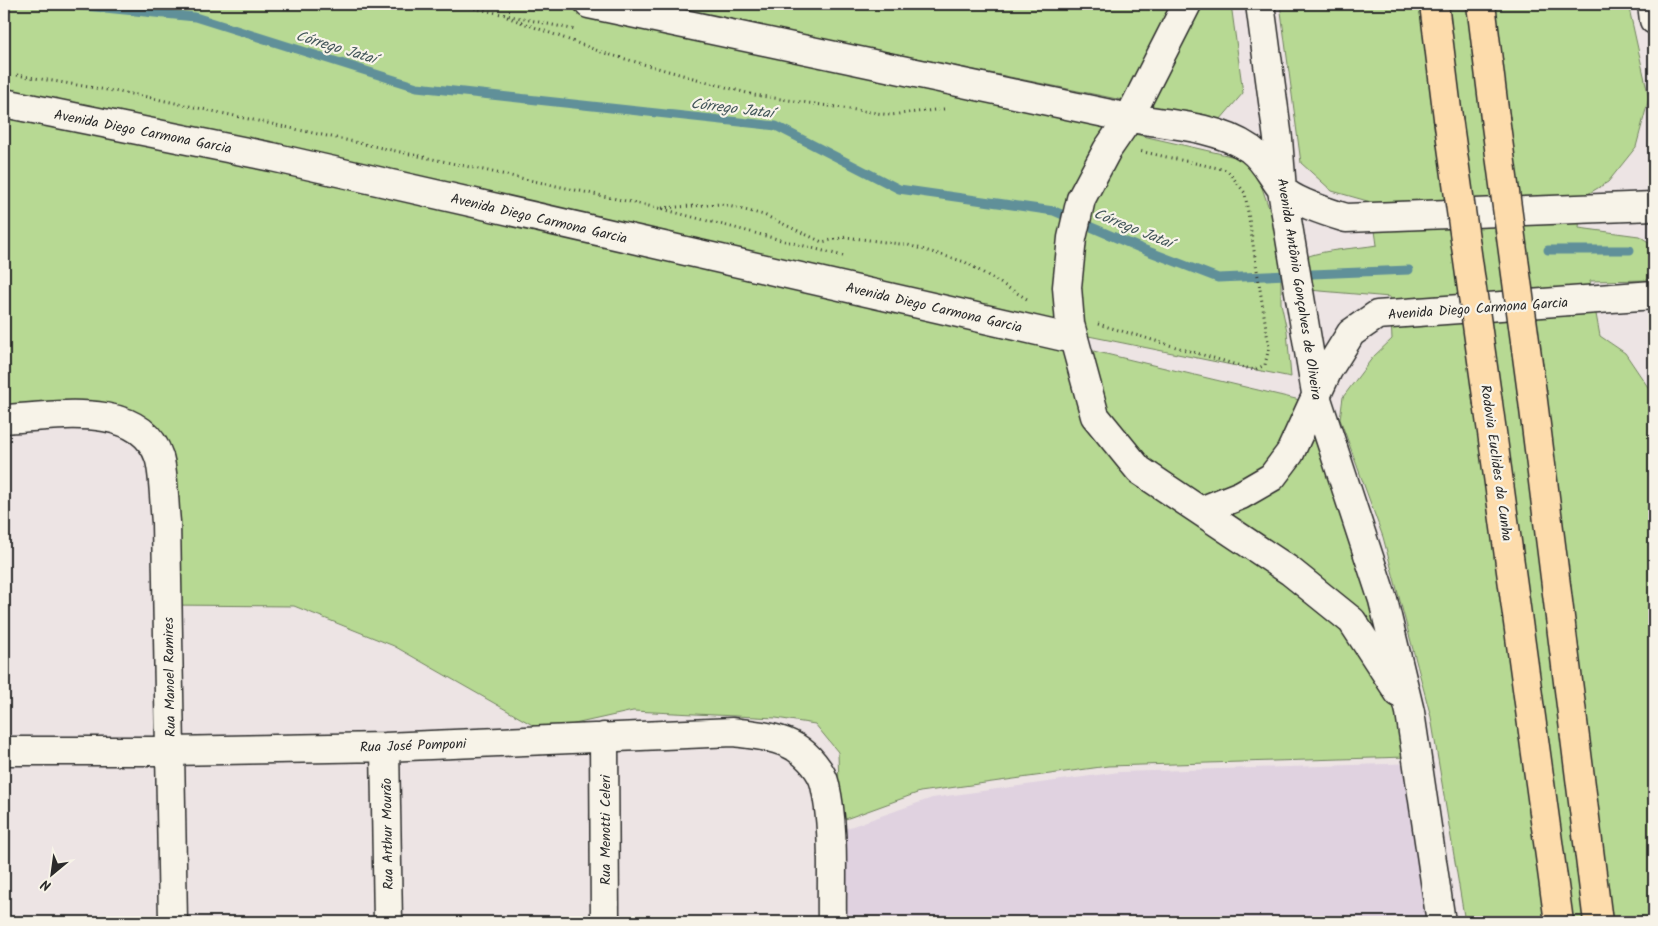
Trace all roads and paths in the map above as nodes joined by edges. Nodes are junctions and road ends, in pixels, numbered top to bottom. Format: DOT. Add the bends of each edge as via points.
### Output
graph roads {
  1 [pos="456,4"];
  2 [pos="589,4"];
  3 [pos="1187,4"];
  4 [pos="1260,4"];
  5 [pos="1434,4"];
  6 [pos="1481,4"];
  7 [pos="1652,4"];
  8 [pos="496,12"];
  9 [pos="1654,20"];
  10 [pos="584,32"];
  11 [pos="4,104"];
  12 [pos="926,105"];
  13 [pos="1129,118"];
  14 [pos="1130,149"];
  15 [pos="1282,190"];
  16 [pos="1654,206"];
  17 [pos="658,208"];
  18 [pos="1654,295"];
  19 [pos="1030,301"];
  20 [pos="1264,310"];
  21 [pos="1073,339"];
  22 [pos="1316,399"];
  23 [pos="4,419"];
  24 [pos="1201,511"];
  25 [pos="1410,712"];
  26 [pos="604,737"];
  27 [pos="385,747"];
  28 [pos="4,751"];
  29 [pos="171,751"];
  30 [pos="173,922"];
  31 [pos="388,922"];
  32 [pos="605,922"];
  33 [pos="832,922"];
  34 [pos="1441,922"];
  35 [pos="1559,922"];
  36 [pos="1598,922"];
  1 -- 8 [label="path"];
  2 -- 13 [label="main road"];
  3 -- 13 [label="main road, Avenida Antônio Gonçalves de Oliveira"];
  4 -- 15 [label="main road, Avenida Antônio Gonçalves de Oliveira"];
  5 -- 35 [label="highway, Rodovia Euclides da Cunha, bridge"];
  6 -- 36 [label="highway, bridge"];
  7 -- 9 [label="main road"];
  8 -- 10 [label="path"];
  8 -- 12 [label="path" via="604,53 754,95 890,115 945,109"];
  11 -- 21 [label="main road, Avenida Diego Carmona Garcia" via="272,157"];
  13 -- 15 [label="main road" via="1218,134 1250,150 1269,169"];
  13 -- 21 [label="main road, Avenida Antônio Gonçalves de Oliveira" via="1107,150 1081,199 1072,238 1067,287"];
  14 -- 20 [label="path" via="1227,170 1245,193"];
  15 -- 16 [label="main road" via="1316,209 1346,218"];
  15 -- 22 [label="main road, Avenida Antônio Gonçalves de Oliveira"];
  17 -- 19 [label="path" via="721,204 764,215 822,242 846,237 908,245 965,262"];
  18 -- 22 [label="main road, Avenida Diego Carmona Garcia" via="1377,315 1352,333 1328,370"];
  21 -- 24 [label="main road, Avenida Antônio Gonçalves de Oliveira" via="1095,416 1139,470"];
  22 -- 24 [label="main road, Avenida Diego Carmona Garcia" via="1290,453 1272,477 1241,495"];
  22 -- 25 [label="main road, Avenida Antônio Gonçalves de Oliveira" via="1383,600"];
  23 -- 29 [label="main road, Rua Manoel Ramires" via="93,414 123,421 146,436 159,457 166,522"];
  24 -- 25 [label="main road, Avenida Antônio Gonçalves de Oliveira" via="1290,571 1352,621"];
  25 -- 34 [label="main road, Avenida Antônio Gonçalves de Oliveira"];
  26 -- 27 [label="main road, Rua José Pomponi"];
  26 -- 32 [label="main road, Rua Menotti Celeri"];
  26 -- 33 [label="main road, Rua José Pomponi" via="742,733 772,737 796,747 814,763 825,784"];
  27 -- 29 [label="main road, Rua José Pomponi"];
  27 -- 31 [label="main road, Rua Arthur Mourão"];
  28 -- 29 [label="main road, Rua José Pomponi"];
  29 -- 30 [label="main road, Rua Manoel Ramires"];
}
